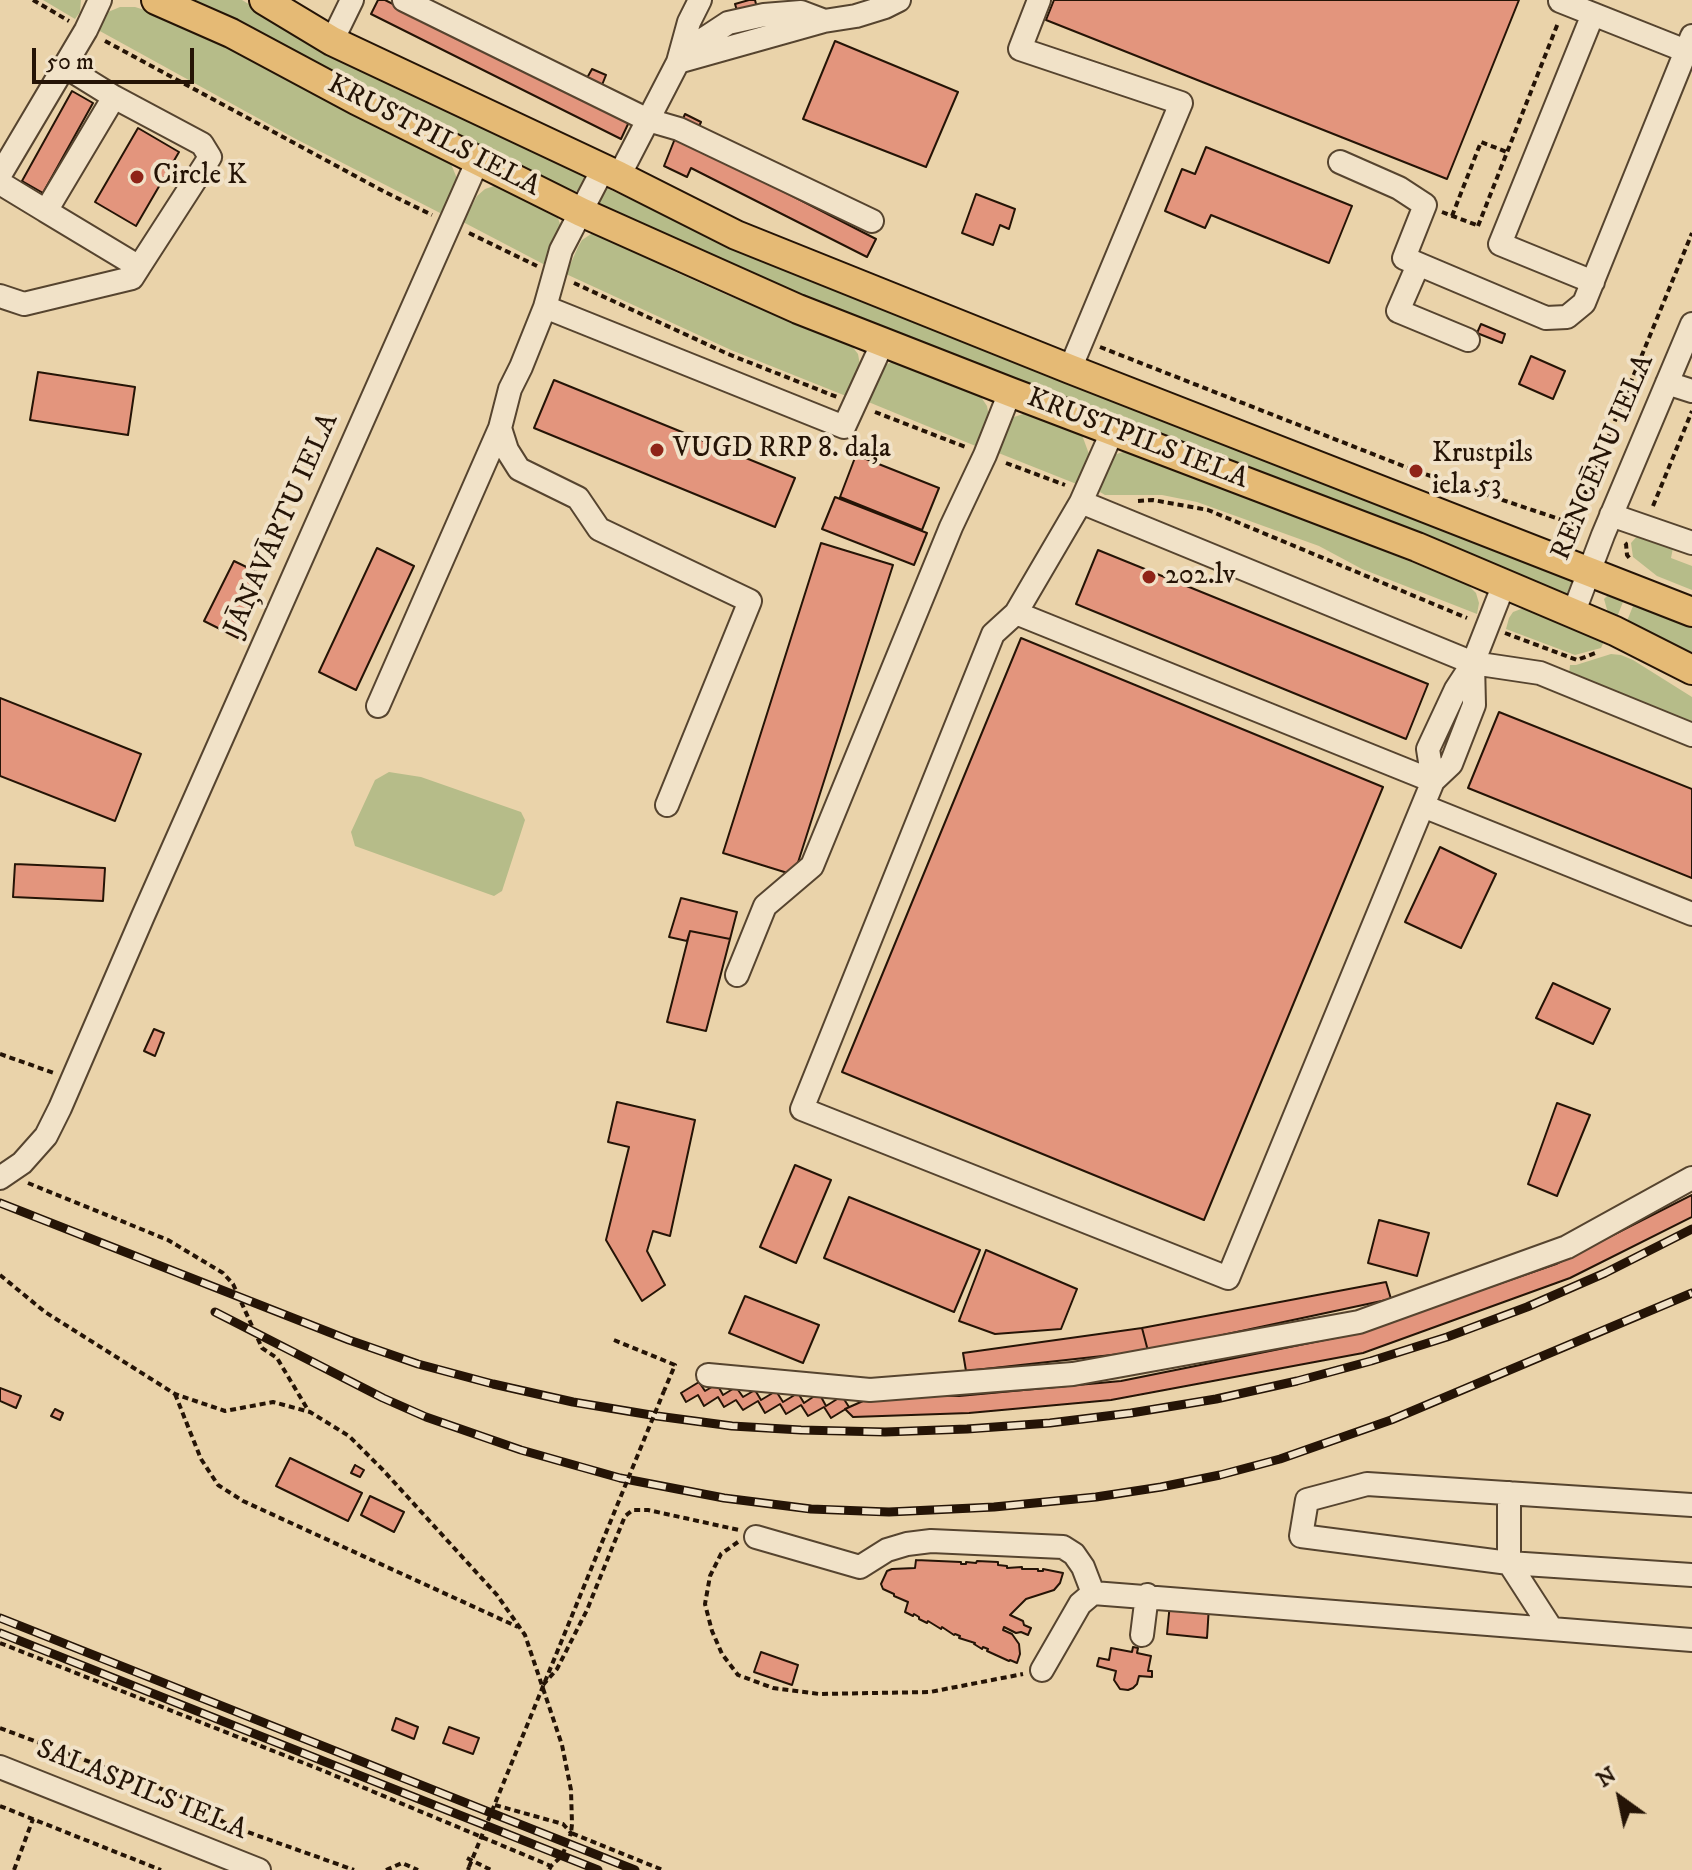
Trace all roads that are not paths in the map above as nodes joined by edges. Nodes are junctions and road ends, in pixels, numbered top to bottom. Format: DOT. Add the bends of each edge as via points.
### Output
graph roads {
  1 [pos="100,0"];
  2 [pos="156,0"];
  3 [pos="264,0"];
  4 [pos="352,0"];
  5 [pos="404,0"];
  6 [pos="700,0"];
  7 [pos="899,0"];
  8 [pos="1039,0"];
  9 [pos="1563,2"];
  10 [pos="806,6"];
  11 [pos="1593,14"];
  12 [pos="824,21"];
  13 [pos="332,41"];
  14 [pos="1689,44"];
  15 [pos="678,62"];
  16 [pos="64,66"];
  17 [pos="114,97"];
  18 [pos="648,120"];
  19 [pos="478,160"];
  20 [pos="1340,162"];
  21 [pos="611,172"];
  22 [pos="0,175"];
  23 [pos="0,183"];
  24 [pos="46,211"];
  25 [pos="581,212"];
  26 [pos="872,221"];
  27 [pos="1418,265"];
  28 [pos="139,267"];
  29 [pos="1593,282"];
  30 [pos="0,296"];
  31 [pos="545,307"];
  32 [pos="1692,324"];
  33 [pos="1468,340"];
  34 [pos="883,342"];
  35 [pos="1070,369"];
  36 [pos="1667,383"];
  37 [pos="1692,391"];
  38 [pos="1010,392"];
  39 [pos="500,428"];
  40 [pos="1113,430"];
  41 [pos="1081,502"];
  42 [pos="1607,525"];
  43 [pos="1692,543"];
  44 [pos="1589,571"];
  45 [pos="1504,584"];
  46 [pos="1692,612"];
  47 [pos="1016,613"];
  48 [pos="1573,614"];
  49 [pos="1473,663"];
  50 [pos="1692,670"];
  51 [pos="378,706"];
  52 [pos="1692,735"];
  53 [pos="1433,781"];
  54 [pos="667,805"];
  55 [pos="1423,806"];
  56 [pos="1692,914"];
  57 [pos="737,975"];
  58 [pos="3,1176"];
  59 [pos="1692,1178"];
  60 [pos="708,1375"];
  61 [pos="1509,1493"];
  62 [pos="1692,1505"];
  63 [pos="756,1537"];
  64 [pos="1509,1563"];
  65 [pos="1692,1575"];
  66 [pos="1093,1593"];
  67 [pos="1147,1595"];
  68 [pos="1551,1628"];
  69 [pos="1142,1635"];
  70 [pos="1692,1640"];
  71 [pos="1042,1670"];
  72 [pos="0,1767"];
  73 [pos="259,1870"];
  1 -- 16 [label="street"];
  2 -- 19 [label="main road, KRUSTPILS IELA"];
  3 -- 13 [label="main road, KRUSTPILS IELA"];
  4 -- 13 [label="street"];
  5 -- 18 [label="street"];
  6 -- 15 [label="street"];
  7 -- 12 [label="street"];
  8 -- 35 [label="street" via="1020,49 1181,103"];
  9 -- 11 [label="street"];
  10 -- 12 [label="street"];
  10 -- 15 [label="street" via="728,23"];
  11 -- 14 [label="street"];
  11 -- 29 [label="street" via="1500,244"];
  12 -- 15 [label="street"];
  13 -- 21 [label="main road, KRUSTPILS IELA"];
  14 -- 29 [label="street"];
  15 -- 18 [label="street"];
  16 -- 17 [label="street"];
  16 -- 22 [label="street"];
  17 -- 24 [label="street"];
  17 -- 28 [label="street" via="202,144 210,157"];
  18 -- 21 [label="street"];
  18 -- 26 [label="street" via="679,129"];
  19 -- 25 [label="main road, KRUSTPILS IELA"];
  19 -- 58 [label="street, JĀŅAVĀRTU IELA" via="73,1080 46,1136"];
  20 -- 27 [label="street" via="1425,205 1404,258"];
  21 -- 25 [label="street"];
  21 -- 35 [label="main road, KRUSTPILS IELA" via="736,235"];
  23 -- 24 [label="street"];
  24 -- 28 [label="street"];
  25 -- 31 [label="street" via="561,250"];
  25 -- 34 [label="main road, KRUSTPILS IELA"];
  27 -- 29 [label="street" via="1546,318 1567,317 1584,303"];
  27 -- 33 [label="street" via="1398,311"];
  28 -- 30 [label="street" via="132,278 24,304"];
  31 -- 34 [label="street" via="844,427"];
  31 -- 39 [label="street" via="510,389"];
  32 -- 36 [label="street, RENCĒNU IELA"];
  34 -- 38 [label="main road, KRUSTPILS IELA"];
  35 -- 44 [label="main road, KRUSTPILS IELA"];
  36 -- 37 [label="street"];
  36 -- 42 [label="street, RENCĒNU IELA"];
  38 -- 40 [label="main road, KRUSTPILS IELA"];
  38 -- 57 [label="street" via="812,866 765,906"];
  39 -- 51 [label="street"];
  39 -- 54 [label="street" via="519,469 578,498 599,529 750,601"];
  40 -- 41 [label="street"];
  40 -- 45 [label="main road, KRUSTPILS IELA"];
  41 -- 47 [label="street"];
  41 -- 49 [label="street"];
  42 -- 43 [label="street" via="1639,525"];
  42 -- 44 [label="street, RENCĒNU IELA"];
  44 -- 46 [label="main road, KRUSTPILS IELA"];
  44 -- 48 [label="street, RENCĒNU IELA"];
  45 -- 48 [label="main road, KRUSTPILS IELA"];
  45 -- 49 [label="street"];
  47 -- 53 [label="street"];
  47 -- 55 [label="street" via="993,634 802,1109 1228,1278"];
  48 -- 50 [label="main road, KRUSTPILS IELA"];
  49 -- 52 [label="street" via="1540,673"];
  49 -- 53 [label="street" via="1474,705 1451,764"];
  53 -- 55 [label="street"];
  55 -- 56 [label="street"];
  59 -- 60 [label="street" via="1567,1247 1359,1322 1057,1375 870,1390"];
  61 -- 62 [label="street"];
  61 -- 64 [label="street"];
  61 -- 64 [label="street" via="1367,1484 1307,1500 1301,1536"];
  63 -- 66 [label="street" via="860,1567 887,1550 919,1542 1063,1547 1083,1567"];
  64 -- 65 [label="street"];
  64 -- 68 [label="street"];
  66 -- 67 [label="street"];
  66 -- 71 [label="street" via="1080,1604"];
  67 -- 68 [label="street"];
  67 -- 69 [label="street"];
  68 -- 70 [label="street"];
  72 -- 73 [label="street, SALASPILS IELA"];
}
